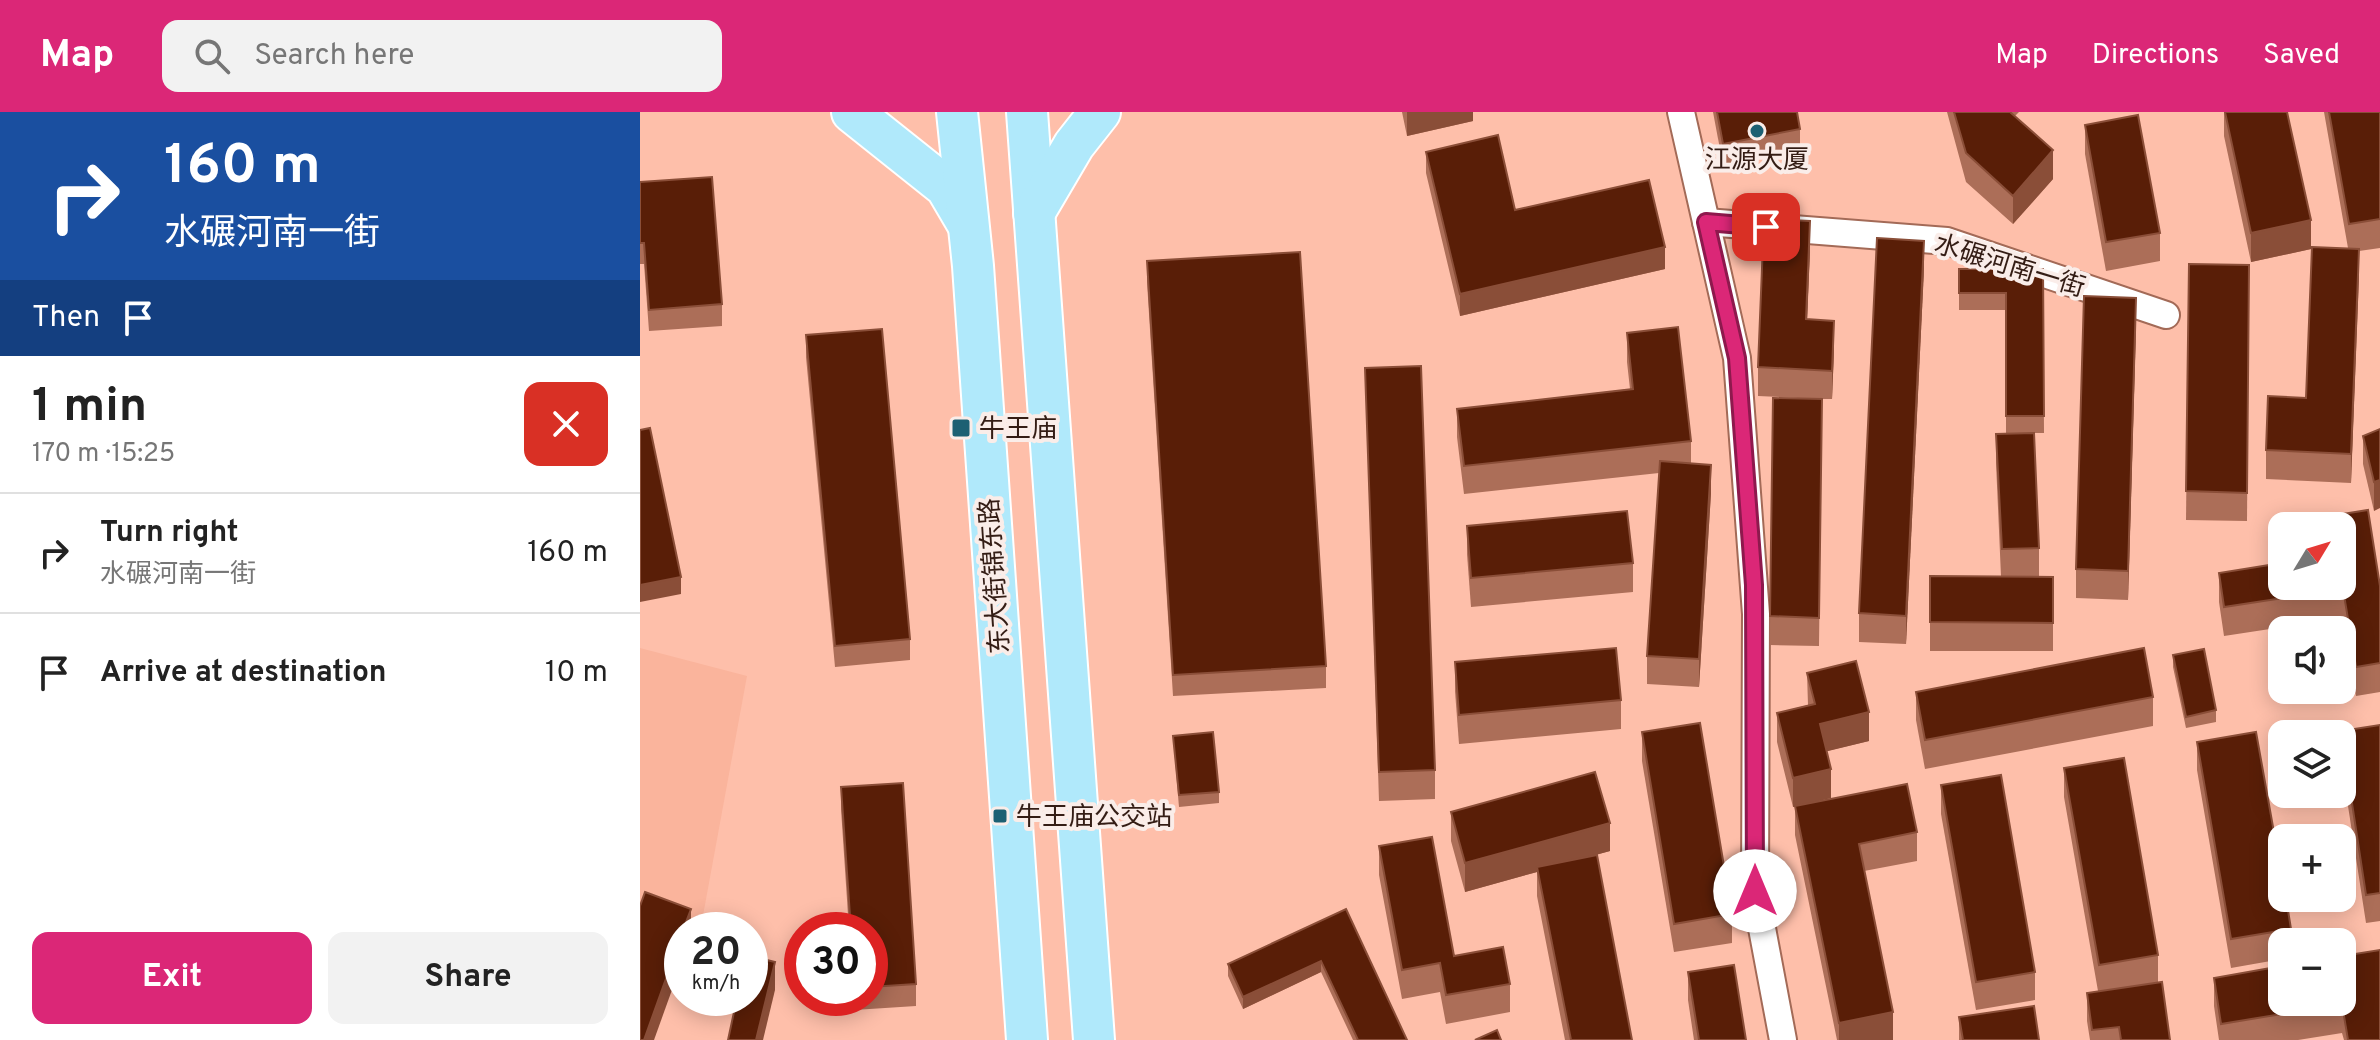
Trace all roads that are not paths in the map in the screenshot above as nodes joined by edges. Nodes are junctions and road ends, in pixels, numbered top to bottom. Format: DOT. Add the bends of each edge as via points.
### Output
graph roads {
  1 [pos="852,112"];
  2 [pos="957,112"];
  3 [pos="1027,112"];
  4 [pos="1100,112"];
  5 [pos="1681,112"];
  6 [pos="1034,213"];
  7 [pos="1706,222"];
  8 [pos="968,225"];
  9 [pos="2166,315"];
  10 [pos="1027,1040"];
  11 [pos="1094,1040"];
  12 [pos="1783,1040"];
  1 -- 8 [label="main road" via="946,187"];
  2 -- 8 [label="main road, 东大街锦东路"];
  3 -- 6 [label="main road"];
  4 -- 6 [label="main road"];
  5 -- 7 [label="street"];
  6 -- 11 [label="main road"];
  7 -- 9 [label="street, 水碾河南一街" via="1947,241"];
  7 -- 12 [label="street" via="1737,358 1756,614 1755,891"];
  8 -- 10 [label="main road, 东大街锦东路"];
}
